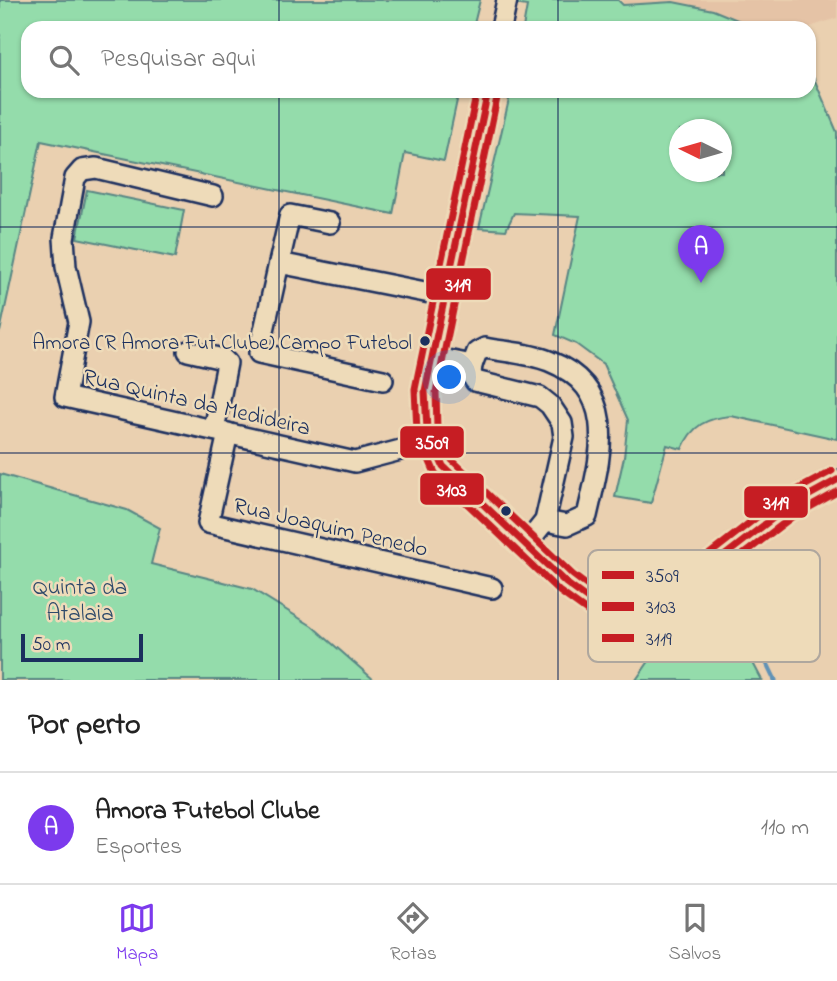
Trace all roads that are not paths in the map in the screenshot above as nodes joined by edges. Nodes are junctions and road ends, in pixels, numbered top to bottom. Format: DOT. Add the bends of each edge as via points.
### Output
graph roads {
  1 [pos="507,0"];
  2 [pos="502,21"];
  3 [pos="487,98"];
  4 [pos="213,196"];
  5 [pos="330,223"];
  6 [pos="279,263"];
  7 [pos="445,296"];
  8 [pos="188,351"];
  9 [pos="432,357"];
  10 [pos="472,365"];
  11 [pos="383,380"];
  12 [pos="220,432"];
  13 [pos="431,442"];
  14 [pos="837,480"];
  15 [pos="545,521"];
  16 [pos="525,546"];
  17 [pos="732,550"];
  18 [pos="492,588"];
  19 [pos="588,601"];
  1 -- 2 [label="street"];
  3 -- 7 [label="street"];
  4 -- 12 [label="street, Rua Quinta da Medideira" via="96,168 82,170 75,178 64,238 79,322 65,397"];
  5 -- 6 [label="street" via="290,215"];
  6 -- 7 [label="street"];
  6 -- 11 [label="street" via="259,353"];
  7 -- 9 [label="street"];
  8 -- 12 [label="street" via="227,363"];
  9 -- 10 [label="street"];
  9 -- 13 [label="street" via="424,412"];
  10 -- 15 [label="street" via="475,381 540,397 560,419 564,437"];
  10 -- 15 [label="street" via="477,352 485,348 546,359 570,373 595,403 602,451 587,516 567,525"];
  12 -- 13 [label="street, Rua Quinta da Medideira" via="359,462"];
  12 -- 18 [label="street, Rua Joaquim Penedo" via="208,523"];
  13 -- 16 [label="street" via="458,483"];
  14 -- 17 [label="street" via="786,508"];
  15 -- 16 [label="street"];
  16 -- 19 [label="street"];
}
